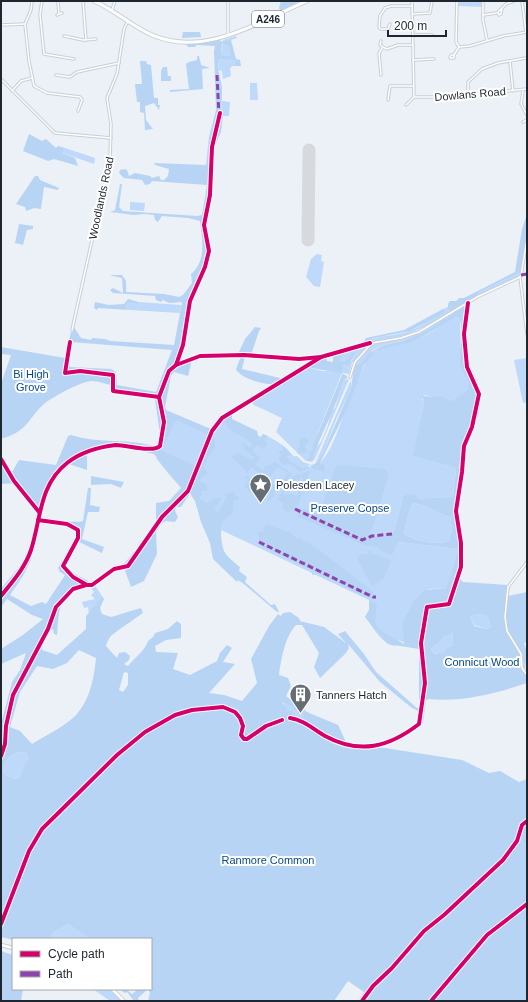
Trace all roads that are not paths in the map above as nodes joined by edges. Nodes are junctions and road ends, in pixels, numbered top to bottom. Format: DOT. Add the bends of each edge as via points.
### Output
graph roads {
  1 [pos="32,1"];
  2 [pos="42,1"];
  3 [pos="58,1"];
  4 [pos="83,1"];
  5 [pos="94,1"];
  6 [pos="115,1"];
  7 [pos="228,1"];
  8 [pos="307,1"];
  9 [pos="412,1"];
  10 [pos="432,1"];
  11 [pos="457,1"];
  12 [pos="483,1"];
  13 [pos="514,1"];
  14 [pos="522,1"];
  15 [pos="412,6"];
  16 [pos="502,8"];
  17 [pos="112,10"];
  18 [pos="497,13"];
  19 [pos="59,14"];
  20 [pos="412,14"];
  21 [pos="483,15"];
  22 [pos="128,21"];
  23 [pos="25,24"];
  24 [pos="390,24"];
  25 [pos="1,25"];
  26 [pos="527,32"];
  27 [pos="432,35"];
  28 [pos="64,36"];
  29 [pos="228,36"];
  30 [pos="413,36"];
  31 [pos="96,39"];
  32 [pos="86,40"];
  33 [pos="487,40"];
  34 [pos="381,41"];
  35 [pos="413,45"];
  36 [pos="383,47"];
  37 [pos="459,47"];
  38 [pos="454,55"];
  39 [pos="526,58"];
  40 [pos="74,59"];
  41 [pos="434,59"];
  42 [pos="413,60"];
  43 [pos="510,62"];
  44 [pos="119,63"];
  45 [pos="56,75"];
  46 [pos="381,75"];
  47 [pos="32,78"];
  48 [pos="1,79"];
  49 [pos="413,86"];
  50 [pos="523,90"];
  51 [pos="527,90"];
  52 [pos="12,91"];
  53 [pos="513,91"];
  54 [pos="468,95"];
  55 [pos="414,97"];
  56 [pos="388,100"];
  57 [pos="406,105"];
  58 [pos="78,111"];
  59 [pos="527,115"];
  60 [pos="527,120"];
  61 [pos="523,122"];
  62 [pos="111,138"];
  63 [pos="527,239"];
  64 [pos="520,277"];
  65 [pos="72,330"];
  66 [pos="527,334"];
  67 [pos="350,377"];
  68 [pos="527,562"];
  69 [pos="527,675"];
  70 [pos="527,904"];
  71 [pos="1,945"];
  72 [pos="12,948"];
  73 [pos="113,990"];
  74 [pos="124,1001"];
  75 [pos="432,1001"];
  1 -- 23 [label="street"];
  2 -- 40 [label="street" via="40,14 45,55"];
  3 -- 19 [label="street"];
  4 -- 32 [label="street"];
  5 -- 17 [label="main road, A246"];
  6 -- 17 [label="street"];
  7 -- 29 [label="street"];
  8 -- 29 [label="main road, A246"];
  9 -- 15 [label="street"];
  10 -- 20 [label="street" via="430,13"];
  11 -- 37 [label="street" via="456,42"];
  12 -- 21 [label="street"];
  13 -- 16 [label="street"];
  14 -- 26 [label="street"];
  15 -- 20 [label="street"];
  15 -- 24 [label="street" via="385,8 380,16 379,27 388,29"];
  16 -- 18 [label="street"];
  16 -- 18 [label="street" via="501,14"];
  17 -- 22 [label="main road, A246"];
  18 -- 21 [label="street"];
  20 -- 30 [label="street"];
  21 -- 33 [label="street"];
  22 -- 29 [label="main road, A246" via="152,35 172,41 198,41"];
  22 -- 44 [label="street, Woodlands Road" via="124,29"];
  23 -- 25 [label="street"];
  23 -- 47 [label="street"];
  26 -- 33 [label="street"];
  27 -- 30 [label="street"];
  28 -- 32 [label="street"];
  30 -- 35 [label="street"];
  31 -- 32 [label="street"];
  33 -- 37 [label="street"];
  34 -- 36 [label="street"];
  35 -- 36 [label="street" via="398,45 387,49"];
  35 -- 42 [label="street"];
  36 -- 46 [label="street" via="379,53"];
  37 -- 38 [label="street"];
  39 -- 43 [label="street"];
  41 -- 42 [label="street"];
  42 -- 49 [label="street"];
  43 -- 53 [label="street"];
  43 -- 54 [label="street" via="498,63 479,71 468,82"];
  44 -- 45 [label="street" via="77,72 70,77"];
  44 -- 62 [label="street, Woodlands Road" via="116,78 107,98"];
  47 -- 52 [label="street" via="21,81"];
  47 -- 58 [label="street" via="34,86 43,92 82,98"];
  48 -- 52 [label="street"];
  49 -- 55 [label="street"];
  49 -- 56 [label="street" via="390,86"];
  50 -- 51 [label="street, Dowlans Road"];
  50 -- 53 [label="street, Dowlans Road"];
  50 -- 59 [label="street" via="521,104"];
  52 -- 62 [label="street" via="55,134"];
  53 -- 54 [label="street, Dowlans Road"];
  54 -- 55 [label="street, Dowlans Road"];
  55 -- 57 [label="street"];
  60 -- 61 [label="street"];
  62 -- 65 [label="street, Woodlands Road" via="110,160"];
  63 -- 64 [label="street"];
  64 -- 66 [label="street"];
  64 -- 67 [label="street" via="472,300 419,332 372,343 356,359"];
  68 -- 69 [label="street" via="508,588 505,611 505,623 510,638 521,654 522,668"];
  70 -- 75 [label="street" via="487,935"];
  71 -- 72 [label="street"];
  73 -- 74 [label="street"];
}
